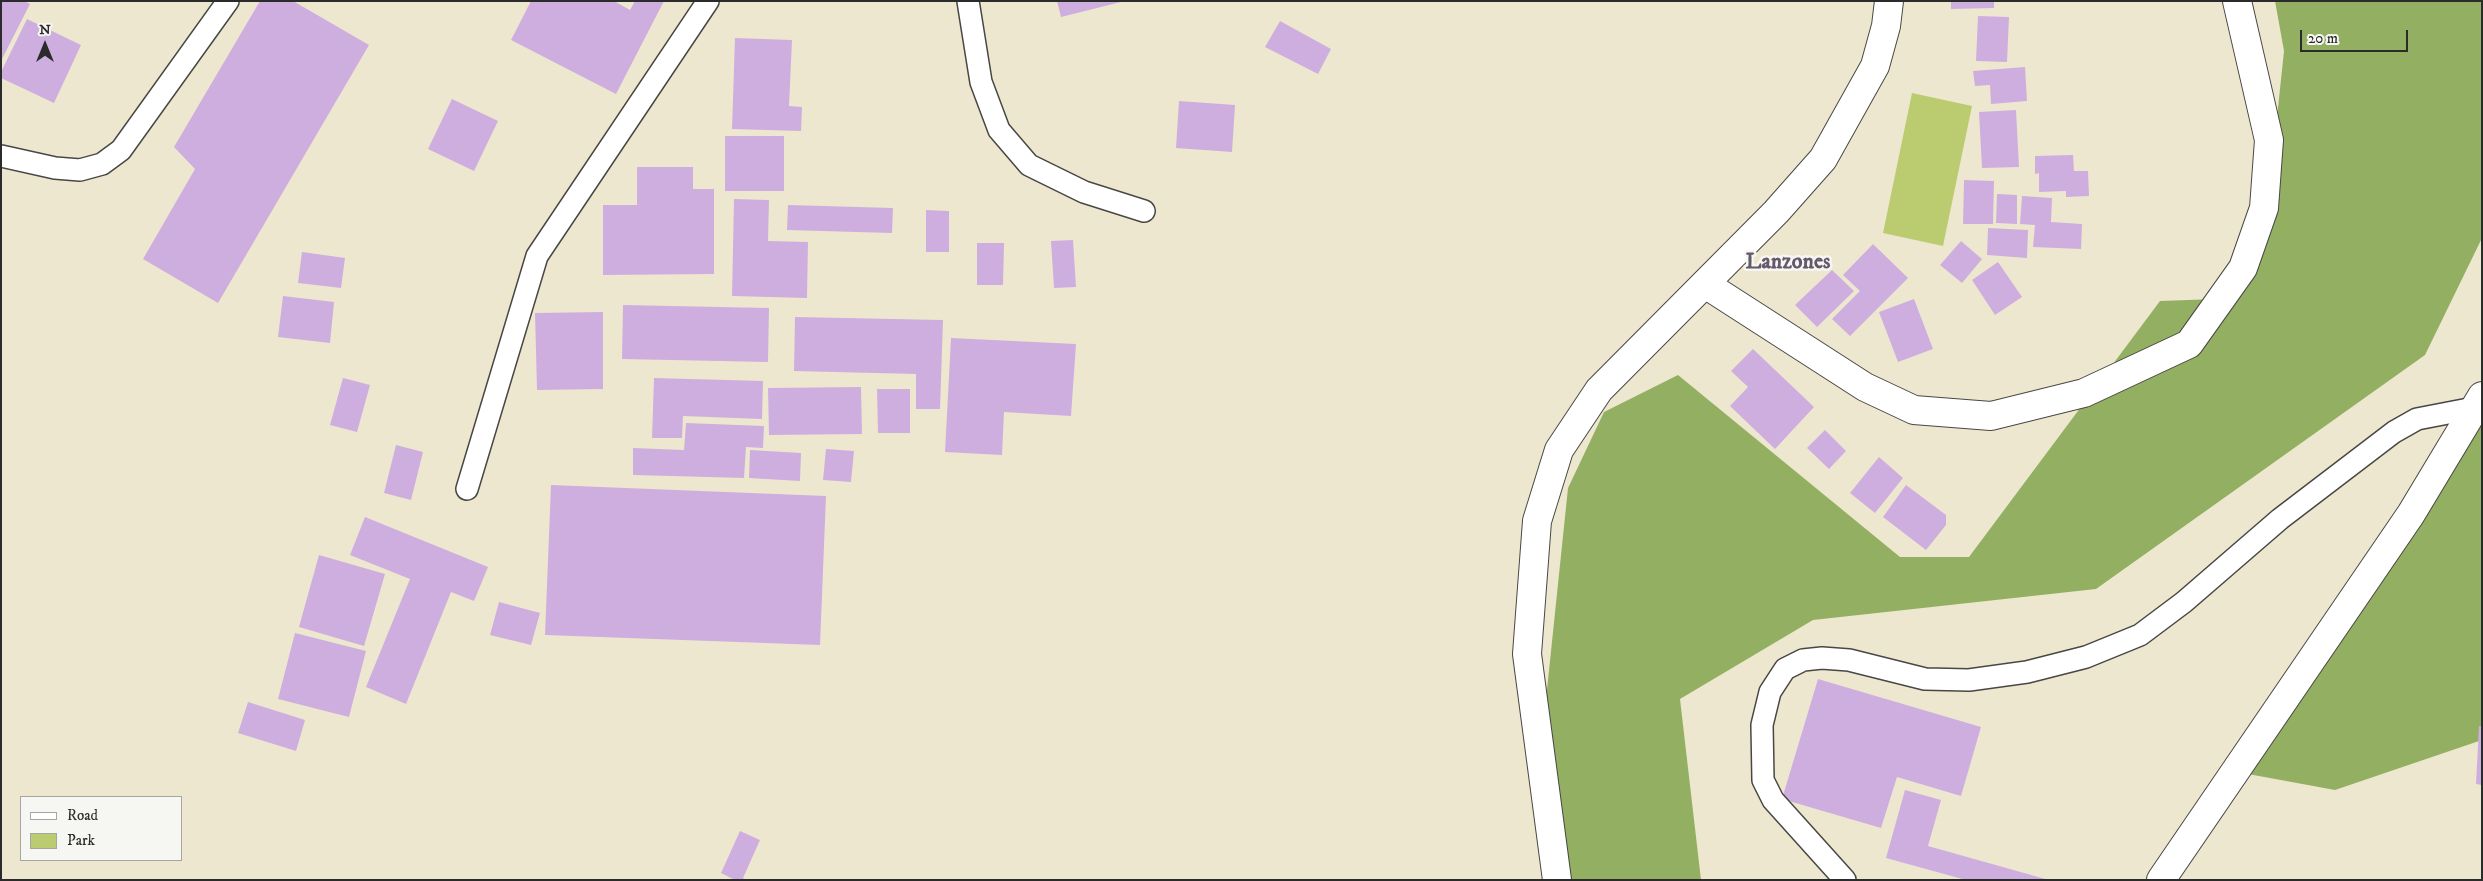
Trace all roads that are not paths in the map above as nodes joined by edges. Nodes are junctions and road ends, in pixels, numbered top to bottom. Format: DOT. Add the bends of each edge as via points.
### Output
graph roads {
  1 [pos="228,1"];
  2 [pos="708,1"];
  3 [pos="968,1"];
  4 [pos="1889,1"];
  5 [pos="2237,1"];
  6 [pos="1,156"];
  7 [pos="1144,210"];
  8 [pos="1705,284"];
  9 [pos="2478,402"];
  10 [pos="467,490"];
  11 [pos="1557,880"];
  12 [pos="1845,880"];
  13 [pos="2161,880"];
  1 -- 6 [label="lane" via="121,150 102,164 80,170"];
  2 -- 10 [label="lane" via="537,256"];
  3 -- 7 [label="lane" via="981,82 999,130 1029,165 1084,192"];
  4 -- 8 [label="main road" via="1875,66 1823,159"];
  5 -- 8 [label="main road" via="2269,140 2264,208 2243,268 2189,344 2084,392 1991,416 1914,410 1866,387"];
  8 -- 11 [label="main road" via="1599,390 1559,450 1537,521 1527,654"];
  9 -- 12 [label="lane" via="2417,419 2394,432 2280,519 2169,613 2140,634 2086,656 2028,672 1969,680 1925,679 1849,660 1822,658 1803,660 1785,669 1770,692 1762,725 1763,780 1773,800"];
  9 -- 13 [label="main road" via="2411,514"];
}
